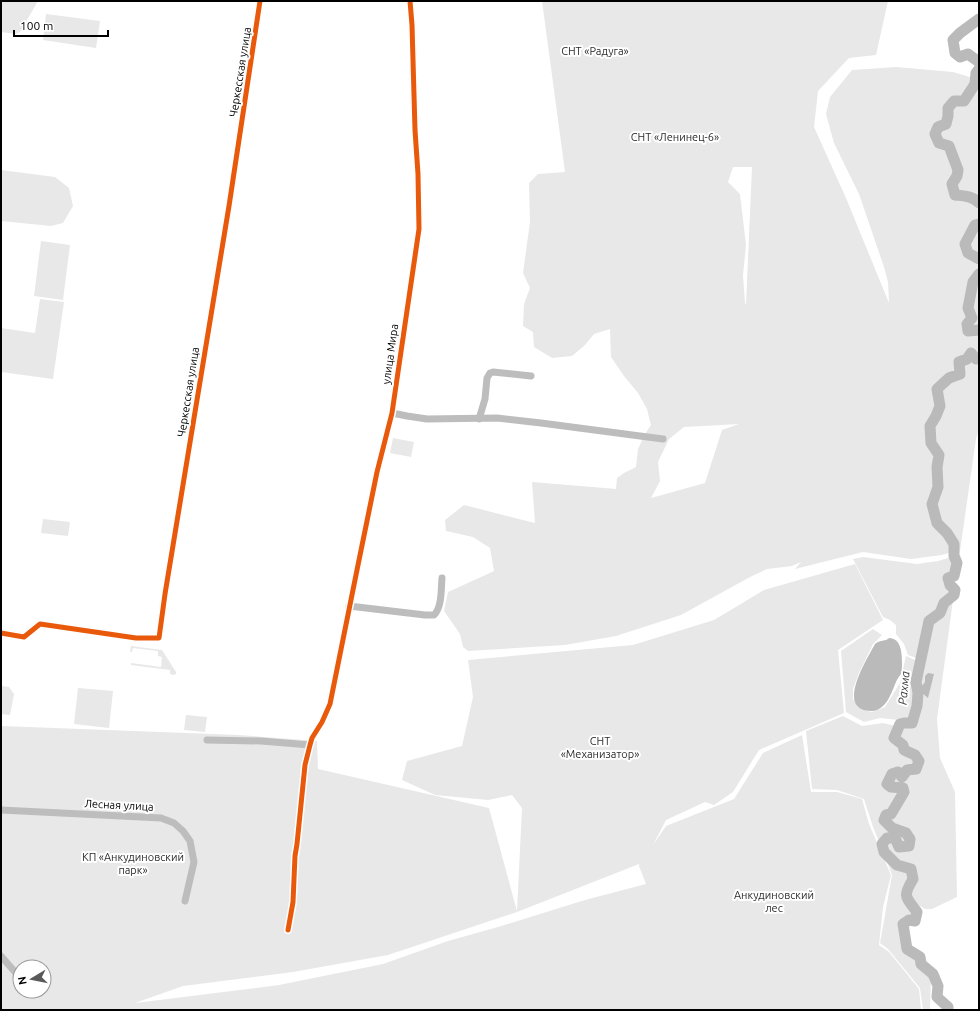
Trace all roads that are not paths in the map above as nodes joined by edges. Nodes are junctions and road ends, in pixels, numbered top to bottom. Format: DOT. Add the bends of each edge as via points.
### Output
graph roads {
  1 [pos="260,1"];
  2 [pos="410,1"];
  3 [pos="531,376"];
  4 [pos="392,413"];
  5 [pos="479,419"];
  6 [pos="663,439"];
  7 [pos="442,578"];
  8 [pos="349,606"];
  9 [pos="1,633"];
  10 [pos="207,740"];
  11 [pos="310,745"];
  12 [pos="1,810"];
  13 [pos="185,900"];
  14 [pos="288,930"];
  15 [pos="1,956"];
  16 [pos="12,969"];
  1 -- 9 [label="street, Черкесская улица" via="159,638 136,638 40,624 24,637"];
  2 -- 4 [label="street, улица Мира" via="419,229"];
  3 -- 5 [label="street" via="493,372 490,374"];
  4 -- 5 [label="street" via="427,419"];
  4 -- 8 [label="street, улица Мира"];
  5 -- 6 [label="street" via="497,418"];
  7 -- 8 [label="street" via="440,604 434,615"];
  8 -- 11 [label="street, улица Мира" via="330,704"];
  10 -- 11 [label="street"];
  11 -- 14 [label="street, улица Мира" via="305,765 295,856 293,902"];
  12 -- 13 [label="street, Лесная улица" via="161,818 174,823 190,841 194,862"];
  15 -- 16 [label="street"];
}
